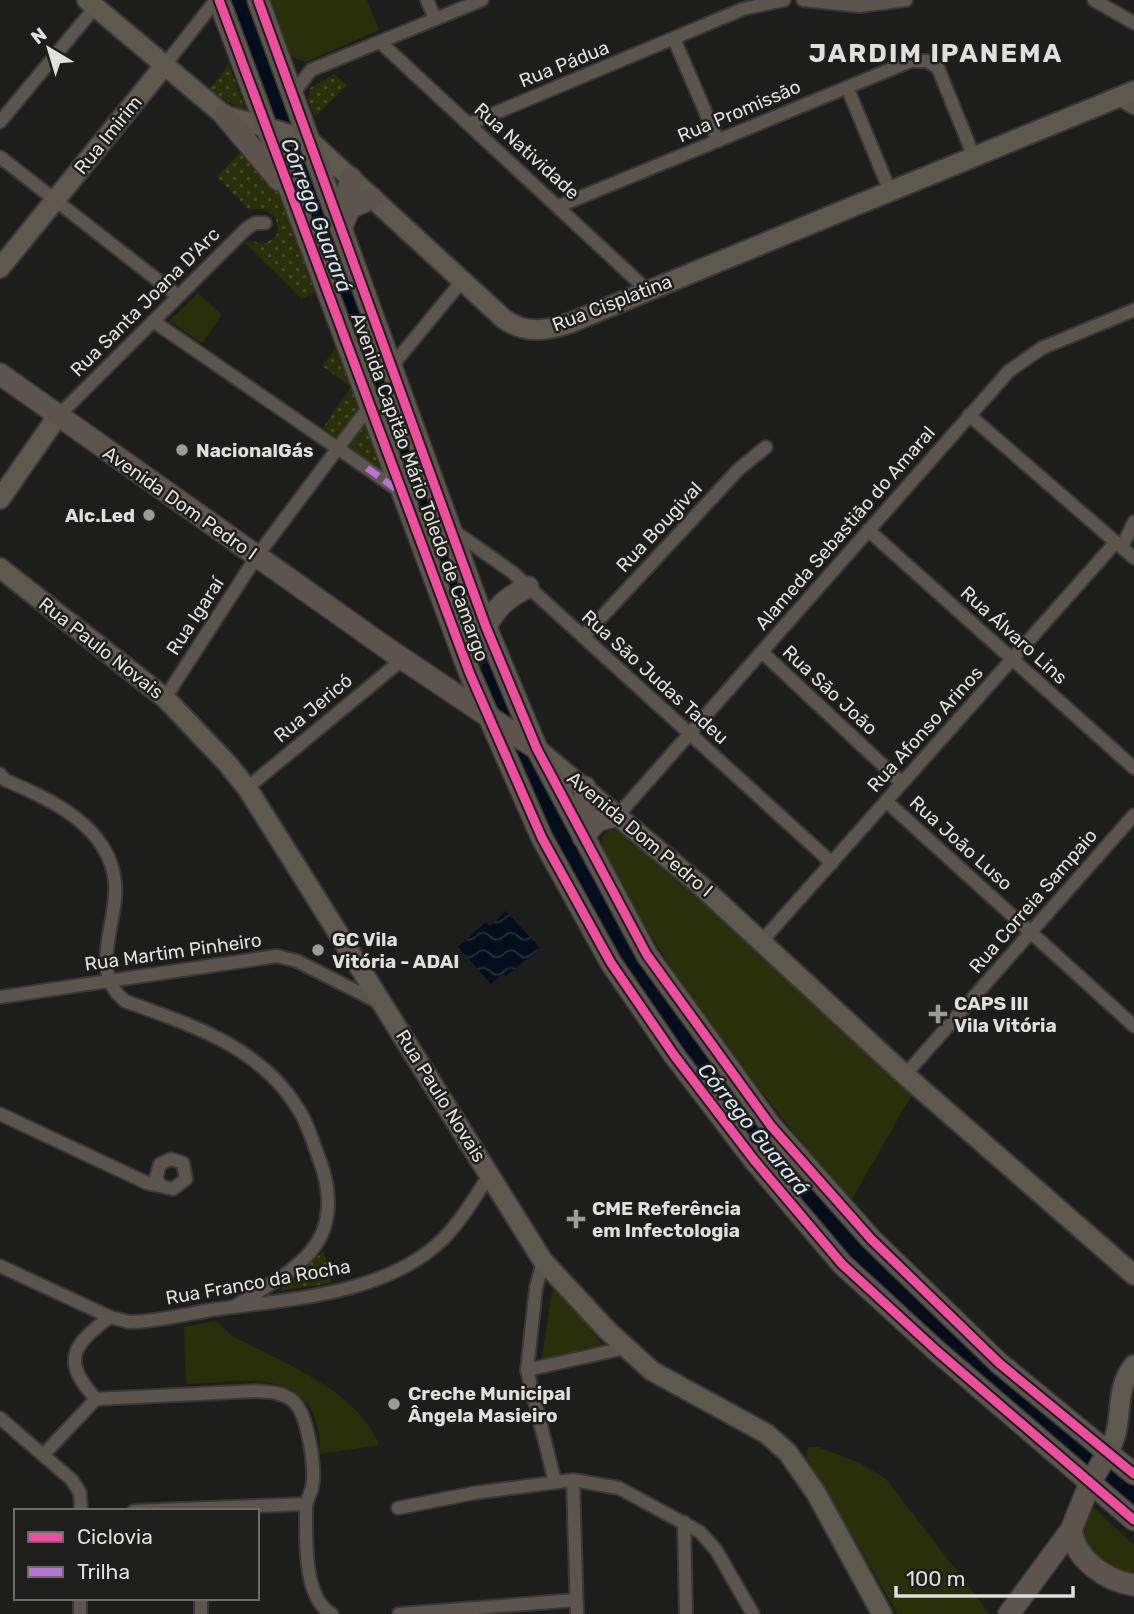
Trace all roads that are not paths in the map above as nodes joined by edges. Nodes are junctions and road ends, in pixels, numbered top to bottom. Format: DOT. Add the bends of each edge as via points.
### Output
graph roads {
  1 [pos="217,0"];
  2 [pos="258,0"];
  3 [pos="427,0"];
  4 [pos="482,0"];
  5 [pos="784,0"];
  6 [pos="803,0"];
  7 [pos="906,0"];
  8 [pos="1094,0"];
  9 [pos="884,2"];
  10 [pos="92,3"];
  11 [pos="435,19"];
  12 [pos="1134,23"];
  13 [pos="674,39"];
  14 [pos="380,42"];
  15 [pos="281,64"];
  16 [pos="164,66"];
  17 [pos="311,70"];
  18 [pos="847,87"];
  19 [pos="293,94"];
  20 [pos="1125,94"];
  21 [pos="1134,108"];
  22 [pos="224,116"];
  23 [pos="0,122"];
  24 [pos="469,124"];
  25 [pos="288,134"];
  26 [pos="718,141"];
  27 [pos="0,157"];
  28 [pos="974,157"];
  29 [pos="351,178"];
  30 [pos="890,191"];
  31 [pos="293,197"];
  32 [pos="372,198"];
  33 [pos="55,200"];
  34 [pos="559,206"];
  35 [pos="265,223"];
  36 [pos="340,225"];
  37 [pos="0,268"];
  38 [pos="463,281"];
  39 [pos="647,290"];
  40 [pos="178,296"];
  41 [pos="1134,310"];
  42 [pos="153,321"];
  43 [pos="391,367"];
  44 [pos="0,374"];
  45 [pos="371,404"];
  46 [pos="969,415"];
  47 [pos="57,417"];
  48 [pos="766,447"];
  49 [pos="339,449"];
  50 [pos="405,495"];
  51 [pos="0,499"];
  52 [pos="1134,522"];
  53 [pos="447,526"];
  54 [pos="868,530"];
  55 [pos="1119,545"];
  56 [pos="257,556"];
  57 [pos="1134,558"];
  58 [pos="0,568"];
  59 [pos="528,587"];
  60 [pos="486,627"];
  61 [pos="583,638"];
  62 [pos="461,651"];
  63 [pos="763,653"];
  64 [pos="403,659"];
  65 [pos="1012,659"];
  66 [pos="430,677"];
  67 [pos="165,698"];
  68 [pos="495,720"];
  69 [pos="689,735"];
  70 [pos="531,745"];
  71 [pos="1134,768"];
  72 [pos="2,778"];
  73 [pos="902,783"];
  74 [pos="585,787"];
  75 [pos="247,788"];
  76 [pos="886,801"];
  77 [pos="618,814"];
  78 [pos="1134,815"];
  79 [pos="583,837"];
  80 [pos="832,863"];
  81 [pos="1030,933"];
  82 [pos="762,941"];
  83 [pos="109,981"];
  84 [pos="0,997"];
  85 [pos="383,1004"];
  86 [pos="1134,1026"];
  87 [pos="905,1075"];
  88 [pos="0,1114"];
  89 [pos="490,1174"];
  90 [pos="161,1186"];
  91 [pos="544,1261"];
  92 [pos="0,1266"];
  93 [pos="1134,1275"];
  94 [pos="234,1307"];
  95 [pos="110,1317"];
  96 [pos="625,1348"];
  97 [pos="1134,1365"];
  98 [pos="527,1370"];
  99 [pos="96,1399"];
  100 [pos="0,1418"];
  101 [pos="44,1454"];
  102 [pos="1099,1467"];
  103 [pos="1134,1474"];
  104 [pos="573,1480"];
  105 [pos="555,1482"];
  106 [pos="306,1504"];
  107 [pos="398,1508"];
  108 [pos="81,1509"];
  109 [pos="218,1509"];
  110 [pos="1134,1520"];
  111 [pos="684,1522"];
  112 [pos="1071,1530"];
  113 [pos="1134,1585"];
  114 [pos="576,1600"];
  115 [pos="332,1614"];
  116 [pos="399,1614"];
  117 [pos="577,1614"];
  118 [pos="686,1614"];
  119 [pos="753,1614"];
  120 [pos="882,1614"];
  121 [pos="1009,1614"];
  1 -- 16 [label="street, Rua Imirim"];
  1 -- 25 [label="main road, Avenida Capitão Mário Toledo de Camargo"];
  2 -- 15 [label="main road, Avenida Capitão Mário Toledo de Camargo"];
  3 -- 11 [label="street"];
  4 -- 11 [label="street"];
  5 -- 13 [label="street, Rua Pádua" via="743,9"];
  6 -- 9 [label="street" via="859,6"];
  7 -- 9 [label="street"];
  8 -- 12 [label="street"];
  10 -- 16 [label="street, Rua Cisplatina"];
  10 -- 23 [label="street"];
  11 -- 14 [label="street"];
  13 -- 24 [label="street, Rua Pádua"];
  13 -- 26 [label="street"];
  14 -- 17 [label="street"];
  14 -- 24 [label="street, Rua Natividade"];
  15 -- 17 [label="street"];
  15 -- 19 [label="main road, Avenida Capitão Mário Toledo de Camargo"];
  16 -- 22 [label="street, Rua Cisplatina"];
  16 -- 33 [label="street, Rua Imirim"];
  17 -- 19 [label="street"];
  18 -- 26 [label="street, Rua Promissão"];
  18 -- 28 [label="street, Rua Promissão" via="911,61 936,65"];
  18 -- 30 [label="street"];
  19 -- 25 [label="main road, Avenida Capitão Mário Toledo de Camargo"];
  20 -- 21 [label="street"];
  20 -- 28 [label="street, Rua Cisplatina"];
  22 -- 25 [label="street, Rua Cisplatina"];
  22 -- 31 [label="main road"];
  24 -- 34 [label="street, Rua Natividade"];
  25 -- 29 [label="street, Rua Cisplatina"];
  25 -- 31 [label="main road, Avenida Capitão Mário Toledo de Camargo"];
  25 -- 36 [label="main road, Avenida Capitão Mário Toledo de Camargo"];
  26 -- 34 [label="street, Rua Promissão"];
  27 -- 33 [label="street"];
  28 -- 30 [label="street, Rua Cisplatina"];
  29 -- 32 [label="street, Rua Cisplatina"];
  29 -- 36 [label="main road"];
  30 -- 39 [label="street, Rua Cisplatina"];
  31 -- 45 [label="main road, Avenida Capitão Mário Toledo de Camargo"];
  32 -- 36 [label="main road" via="350,208"];
  32 -- 38 [label="street, Rua Cisplatina"];
  33 -- 37 [label="street, Rua Imirim"];
  33 -- 40 [label="street"];
  34 -- 39 [label="street, Rua Natividade"];
  35 -- 40 [label="street, Rua Santa Joana D'Arc" via="247,228"];
  36 -- 43 [label="main road, Avenida Capitão Mário Toledo de Camargo"];
  38 -- 39 [label="street, Rua Cisplatina" via="510,323 541,331"];
  38 -- 43 [label="street"];
  40 -- 42 [label="street, Rua Santa Joana D'Arc"];
  41 -- 46 [label="street, Alameda Sebastião do Amaral" via="1031,355 1009,371"];
  42 -- 47 [label="street, Rua Santa Joana D'Arc"];
  42 -- 49 [label="street"];
  43 -- 53 [label="main road, Avenida Capitão Mário Toledo de Camargo"];
  44 -- 47 [label="main road, Avenida Dom Pedro I"];
  45 -- 49 [label="street, Rua Igaraí"];
  45 -- 50 [label="main road, Avenida Capitão Mário Toledo de Camargo"];
  46 -- 54 [label="street, Alameda Sebastião do Amaral"];
  46 -- 55 [label="street"];
  47 -- 51 [label="street"];
  47 -- 56 [label="main road, Avenida Dom Pedro I"];
  48 -- 61 [label="street, Rua Bougival" via="739,469"];
  49 -- 50 [label="street"];
  49 -- 56 [label="street, Rua Igaraí"];
  50 -- 62 [label="main road, Avenida Capitão Mário Toledo de Camargo"];
  52 -- 55 [label="street, Rua Afonso Arinos"];
  53 -- 59 [label="street, Rua São Judas Tadeu"];
  53 -- 60 [label="main road, Avenida Capitão Mário Toledo de Camargo"];
  54 -- 63 [label="street, Alameda Sebastião do Amaral"];
  54 -- 65 [label="street, Rua Álvaro Lins"];
  55 -- 57 [label="street"];
  55 -- 65 [label="street, Rua Afonso Arinos"];
  56 -- 64 [label="main road, Avenida Dom Pedro I"];
  56 -- 67 [label="street, Rua Igaraí"];
  58 -- 67 [label="street, Rua Paulo Novais"];
  59 -- 60 [label="main road" via="506,599"];
  59 -- 61 [label="street, Rua São Judas Tadeu"];
  60 -- 70 [label="main road, Avenida Capitão Mário Toledo de Camargo"];
  61 -- 69 [label="street, Rua São Judas Tadeu"];
  62 -- 66 [label="main road"];
  62 -- 68 [label="main road, Avenida Capitão Mário Toledo de Camargo"];
  63 -- 69 [label="street, Alameda Sebastião do Amaral"];
  63 -- 73 [label="street, Rua São João"];
  64 -- 66 [label="main road, Avenida Dom Pedro I"];
  64 -- 75 [label="street, Rua Jericó"];
  65 -- 71 [label="street, Rua Álvaro Lins"];
  65 -- 73 [label="street, Rua Afonso Arinos"];
  66 -- 68 [label="main road, Avenida Dom Pedro I"];
  67 -- 75 [label="street, Rua Paulo Novais"];
  68 -- 70 [label="main road, Avenida Dom Pedro I"];
  68 -- 102 [label="main road, Avenida Capitão Mário Toledo de Camargo" via="542,838 611,963 754,1160 842,1264"];
  69 -- 77 [label="street, Alameda Sebastião do Amaral"];
  69 -- 80 [label="street, Rua São Judas Tadeu"];
  70 -- 74 [label="street, Avenida Dom Pedro I"];
  70 -- 79 [label="main road, Avenida Capitão Mário Toledo de Camargo"];
  72 -- 83 [label="street" via="72,813 104,850 115,881 106,956"];
  73 -- 76 [label="street, Rua Afonso Arinos"];
  74 -- 77 [label="street, Avenida Dom Pedro I"];
  74 -- 79 [label="main road"];
  75 -- 85 [label="street, Rua Paulo Novais"];
  76 -- 80 [label="street, Rua Afonso Arinos"];
  76 -- 81 [label="street, Rua João Luso"];
  77 -- 79 [label="main road" via="597,821"];
  77 -- 82 [label="street, Avenida Dom Pedro I"];
  78 -- 81 [label="street, Rua Correia Sampaio"];
  79 -- 102 [label="main road, Avenida Capitão Mário Toledo de Camargo" via="676,999 807,1169 899,1268"];
  80 -- 82 [label="street, Rua Afonso Arinos"];
  81 -- 86 [label="street, Rua João Luso"];
  81 -- 87 [label="street, Rua Correia Sampaio"];
  82 -- 87 [label="street, Avenida Dom Pedro I"];
  83 -- 84 [label="street, Rua Martim Pinheiro"];
  83 -- 85 [label="street, Rua Martim Pinheiro" via="277,956 297,961"];
  83 -- 94 [label="street" via="125,1001 236,1046 276,1079 299,1109 309,1133 329,1198 321,1234 296,1265"];
  85 -- 89 [label="street, Rua Paulo Novais"];
  87 -- 93 [label="street, Avenida Dom Pedro I"];
  88 -- 90 [label="street"];
  89 -- 91 [label="street, Rua Paulo Novais"];
  89 -- 94 [label="street, Rua Franco da Rocha" via="441,1241 386,1277"];
  90 -- 90 [label="street" via="177,1188 187,1175 179,1161 163,1161 156,1173"];
  91 -- 96 [label="street, Rua Paulo Novais"];
  91 -- 98 [label="street" via="536,1288"];
  92 -- 95 [label="street, Rua Franco da Rocha"];
  94 -- 95 [label="street, Rua Franco da Rocha" via="141,1322"];
  95 -- 99 [label="street" via="88,1334 76,1358 76,1375"];
  96 -- 98 [label="street"];
  96 -- 120 [label="street, Rua Paulo Novais" via="681,1389 767,1434 788,1453 816,1493"];
  97 -- 102 [label="street" via="1123,1380 1118,1429"];
  98 -- 105 [label="street"];
  99 -- 101 [label="street"];
  99 -- 106 [label="street" via="256,1391 292,1399 306,1419 313,1485"];
  100 -- 101 [label="street"];
  101 -- 108 [label="street" via="77,1487"];
  102 -- 103 [label="main road, Avenida Capitão Mário Toledo de Camargo"];
  102 -- 110 [label="main road, Avenida Capitão Mário Toledo de Camargo"];
  102 -- 112 [label="main road"];
  104 -- 105 [label="street"];
  104 -- 111 [label="street" via="619,1488"];
  104 -- 114 [label="street"];
  105 -- 107 [label="street"];
  106 -- 109 [label="street"];
  106 -- 115 [label="street" via="311,1585 315,1599"];
  111 -- 118 [label="street"];
  111 -- 119 [label="street" via="716,1550"];
  112 -- 113 [label="main road" via="1083,1559 1122,1583"];
  112 -- 121 [label="main road"];
  114 -- 116 [label="street"];
  114 -- 117 [label="street"];
}
